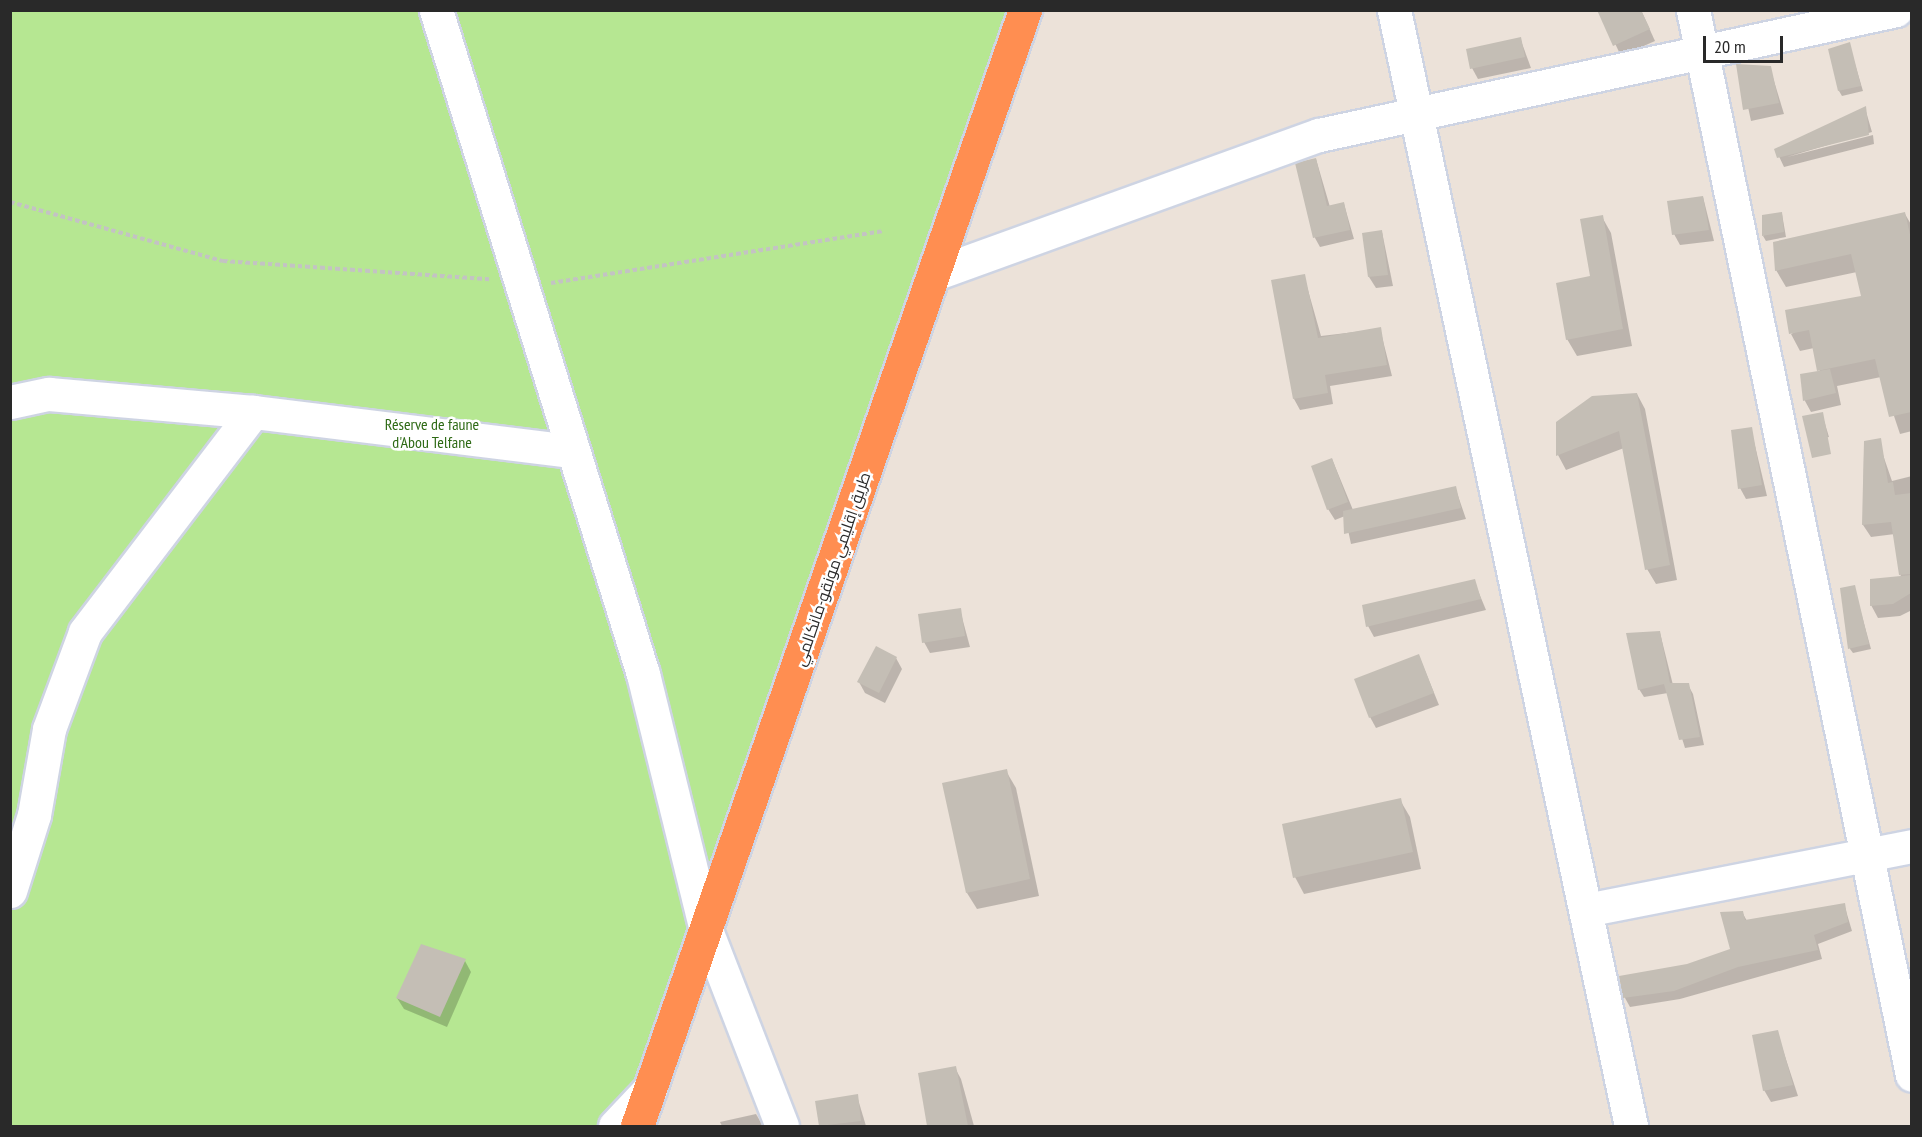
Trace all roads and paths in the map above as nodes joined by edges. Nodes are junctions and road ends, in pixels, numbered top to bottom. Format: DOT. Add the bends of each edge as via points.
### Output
graph roads {
  1 [pos="436,10"];
  2 [pos="1025,10"];
  3 [pos="1394,10"];
  4 [pos="1693,10"];
  5 [pos="1896,10"];
  6 [pos="1701,51"];
  7 [pos="1416,113"];
  8 [pos="10,201"];
  9 [pos="882,231"];
  10 [pos="934,274"];
  11 [pos="519,281"];
  12 [pos="10,402"];
  13 [pos="253,412"];
  14 [pos="572,451"];
  15 [pos="1911,846"];
  16 [pos="1863,856"];
  17 [pos="10,891"];
  18 [pos="1586,910"];
  19 [pos="706,930"];
  20 [pos="1911,1075"];
  21 [pos="650,1089"];
  22 [pos="615,1126"];
  23 [pos="637,1126"];
  24 [pos="782,1126"];
  25 [pos="1631,1126"];
  1 -- 11 [label="street"];
  2 -- 10 [label="highway, طريق إقليمي مونقو-مانكالمي"];
  3 -- 7 [label="street"];
  4 -- 6 [label="street"];
  5 -- 6 [label="street"];
  6 -- 7 [label="street"];
  6 -- 16 [label="street"];
  7 -- 10 [label="street" via="1320,135"];
  7 -- 18 [label="street"];
  8 -- 11 [label="path" via="224,261"];
  9 -- 11 [label="path" via="551,283"];
  10 -- 19 [label="highway, طريق إقليمي مونقو-مانكالمي"];
  11 -- 14 [label="street"];
  12 -- 13 [label="street" via="49,394"];
  13 -- 14 [label="street"];
  13 -- 17 [label="street" via="85,632 49,729 34,815"];
  14 -- 19 [label="street" via="643,674"];
  15 -- 16 [label="street"];
  16 -- 18 [label="street"];
  16 -- 20 [label="street"];
  18 -- 25 [label="street"];
  19 -- 21 [label="highway, طريق إقليمي مونقو-مانكالمي"];
  19 -- 24 [label="street"];
  21 -- 22 [label="street"];
  21 -- 23 [label="highway, طريق إقليمي مونقو-مانكالمي"];
}
